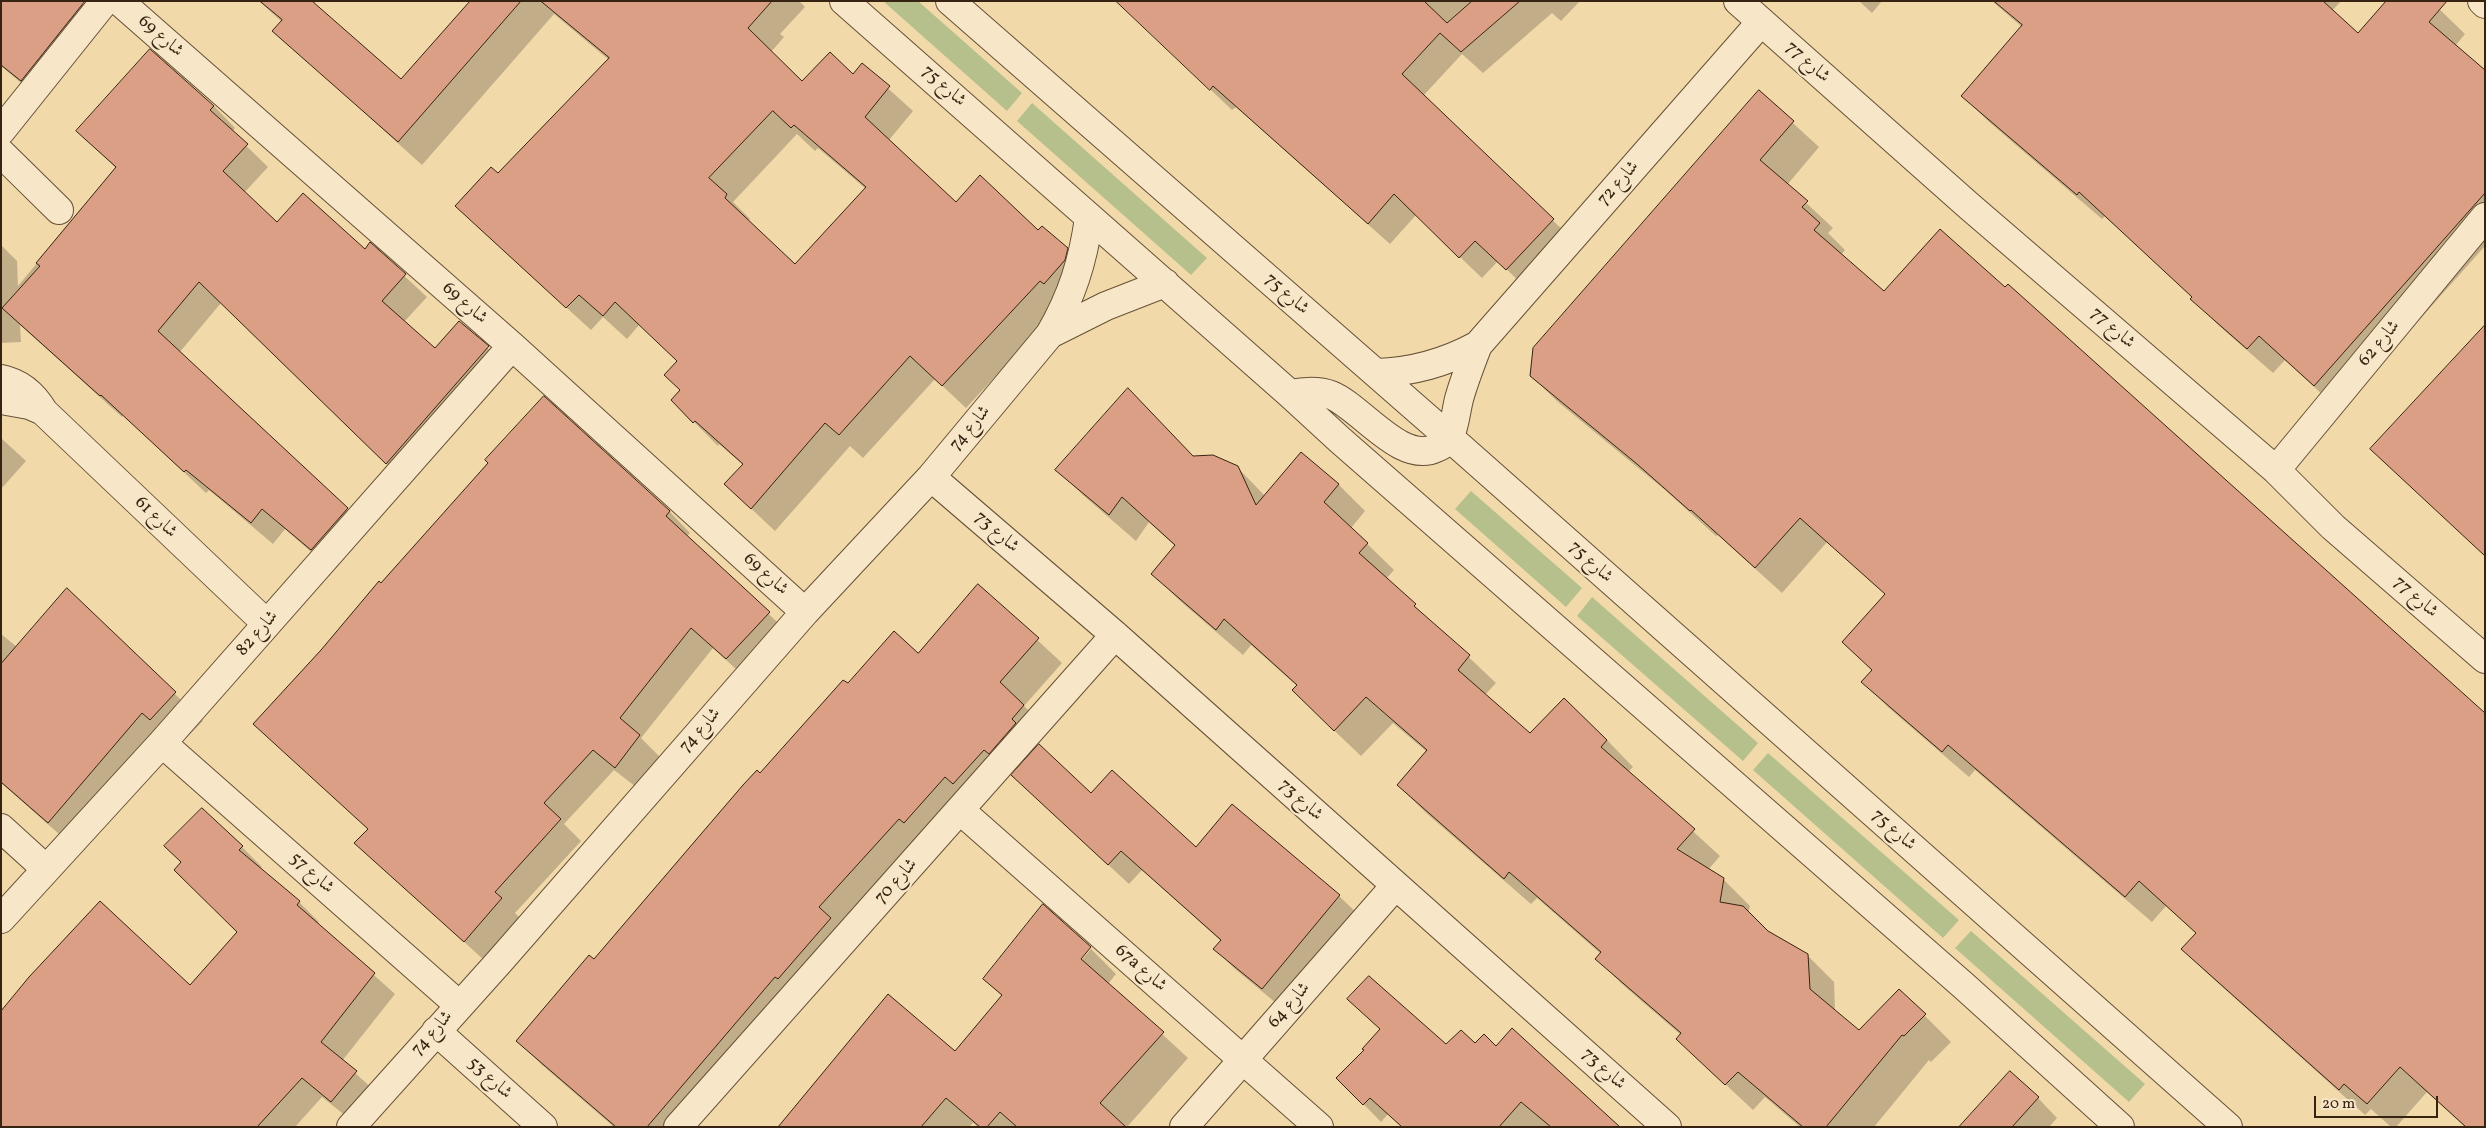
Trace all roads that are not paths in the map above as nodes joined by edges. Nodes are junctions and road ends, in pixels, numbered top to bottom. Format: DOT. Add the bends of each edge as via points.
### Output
graph roads {
  1 [pos="105,1"];
  2 [pos="119,1"];
  3 [pos="844,1"];
  4 [pos="950,1"];
  5 [pos="1738,1"];
  6 [pos="1761,22"];
  7 [pos="1,131"];
  8 [pos="1,153"];
  9 [pos="59,210"];
  10 [pos="2485,217"];
  11 [pos="1089,218"];
  12 [pos="1165,283"];
  13 [pos="1050,334"];
  14 [pos="1478,345"];
  15 [pos="512,346"];
  16 [pos="1376,373"];
  17 [pos="1,379"];
  18 [pos="1290,394"];
  19 [pos="1,400"];
  20 [pos="44,412"];
  21 [pos="1450,438"];
  22 [pos="2276,470"];
  23 [pos="931,477"];
  24 [pos="806,612"];
  25 [pos="266,624"];
  26 [pos="1115,636"];
  27 [pos="2485,659"];
  28 [pos="162,743"];
  29 [pos="961,811"];
  30 [pos="1,828"];
  31 [pos="46,869"];
  32 [pos="1395,886"];
  33 [pos="1,919"];
  34 [pos="459,1005"];
  35 [pos="436,1031"];
  36 [pos="1243,1060"];
  37 [pos="351,1127"];
  38 [pos="542,1127"];
  39 [pos="678,1127"];
  40 [pos="1184,1127"];
  41 [pos="1319,1127"];
  42 [pos="1666,1127"];
  43 [pos="2120,1127"];
  44 [pos="2228,1127"];
  1 -- 7 [label="street"];
  2 -- 15 [label="street, شارع 69"];
  3 -- 11 [label="street, شارع 75"];
  4 -- 16 [label="street, شارع 75"];
  5 -- 6 [label="street, شارع 77"];
  6 -- 14 [label="street, شارع 72"];
  6 -- 22 [label="street, شارع 77"];
  8 -- 9 [label="street"];
  10 -- 22 [label="street, شارع 62"];
  11 -- 12 [label="street, شارع 75"];
  11 -- 13 [label="street, شارع 74" via="1077,278"];
  12 -- 13 [label="street, شارع 74" via="1106,306"];
  12 -- 18 [label="street, شارع 75"];
  13 -- 23 [label="street, شارع 74"];
  14 -- 16 [label="street, شارع 72" via="1411,371"];
  14 -- 21 [label="street, شارع 72"];
  15 -- 24 [label="street, شارع 69"];
  15 -- 25 [label="street, شارع 82"];
  16 -- 21 [label="street, شارع 75"];
  17 -- 20 [label="street" via="28,391"];
  18 -- 21 [label="street" via="1318,391 1331,395 1344,401 1390,439 1410,449 1432,450"];
  18 -- 43 [label="street, شارع 75"];
  19 -- 20 [label="street"];
  20 -- 25 [label="street, شارع 61"];
  21 -- 44 [label="street, شارع 75"];
  22 -- 27 [label="street, شارع 77" via="2333,527"];
  23 -- 24 [label="street, شارع 74"];
  23 -- 26 [label="street, شارع 73"];
  24 -- 34 [label="street, شارع 74"];
  25 -- 28 [label="street, شارع 82"];
  26 -- 29 [label="street, شارع 70"];
  26 -- 32 [label="street, شارع 73"];
  28 -- 31 [label="street, شارع 82"];
  28 -- 34 [label="street, شارع 57"];
  29 -- 36 [label="street, 67a شارع"];
  29 -- 39 [label="street, شارع 70"];
  30 -- 31 [label="street"];
  31 -- 33 [label="street, شارع 82"];
  32 -- 36 [label="street, شارع 64"];
  32 -- 42 [label="street, شارع 73"];
  34 -- 35 [label="street, شارع 74"];
  35 -- 37 [label="street, شارع 74"];
  35 -- 38 [label="street, شارع 53"];
  36 -- 40 [label="street, شارع 64"];
  36 -- 41 [label="street, 67a شارع"];
}
